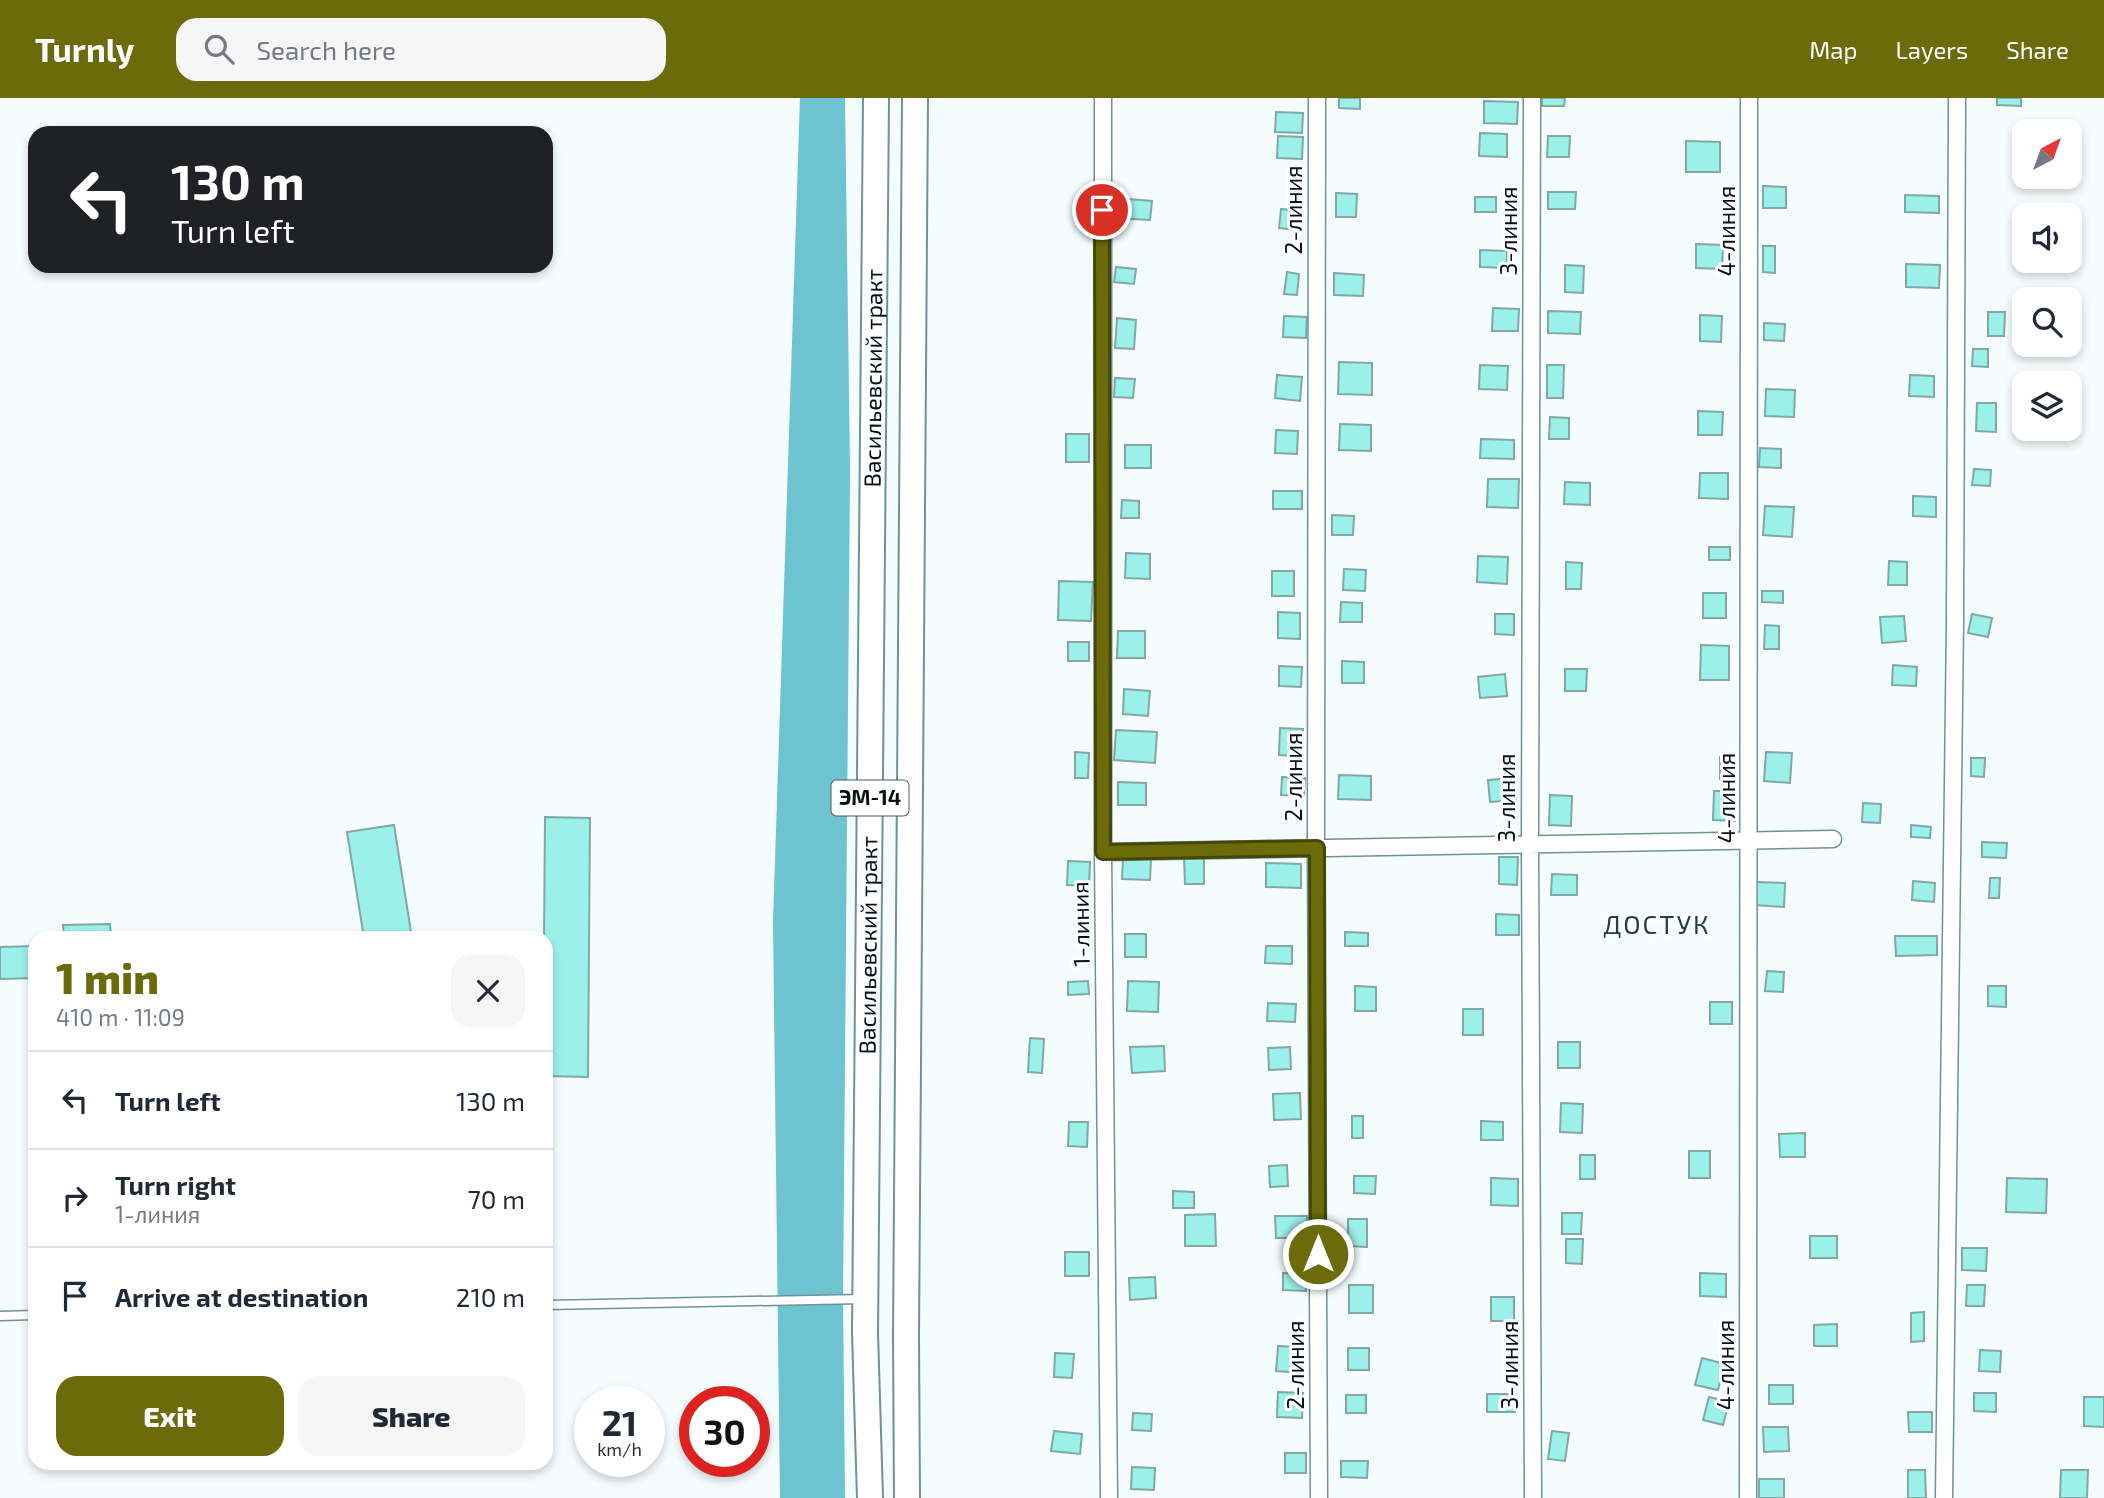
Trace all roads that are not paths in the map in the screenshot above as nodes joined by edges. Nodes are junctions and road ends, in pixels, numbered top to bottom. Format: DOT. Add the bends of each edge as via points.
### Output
graph roads {
  1 [pos="876,98"];
  2 [pos="915,98"];
  3 [pos="1102,98"];
  4 [pos="1317,98"];
  5 [pos="1532,98"];
  6 [pos="1749,98"];
  7 [pos="1957,98"];
  8 [pos="1833,839"];
  9 [pos="1749,841"];
  10 [pos="1530,845"];
  11 [pos="1317,848"];
  12 [pos="1103,852"];
  13 [pos="866,1299"];
  14 [pos="553,1305"];
  15 [pos="28,1315"];
  16 [pos="0,1316"];
  17 [pos="870,1498"];
  18 [pos="907,1498"];
  19 [pos="1109,1498"];
  20 [pos="1319,1498"];
  21 [pos="1534,1498"];
  22 [pos="1748,1498"];
  23 [pos="1944,1498"];
  1 -- 13 [label="main road, Васильевский тракт / ЭМ-14"];
  2 -- 18 [label="main road, Васильевский тракт / ЭМ-14"];
  3 -- 12 [label="street, 1-линия"];
  4 -- 11 [label="street, 2-линия"];
  5 -- 10 [label="street, 3-линия"];
  6 -- 9 [label="street, 4-линия"];
  7 -- 23 [label="street"];
  8 -- 9 [label="street"];
  9 -- 10 [label="street"];
  9 -- 22 [label="street, 4-линия"];
  10 -- 11 [label="street"];
  10 -- 21 [label="street, 3-линия"];
  11 -- 12 [label="street"];
  11 -- 20 [label="street, 2-линия"];
  12 -- 19 [label="street, 1-линия"];
  13 -- 14 [label="lane"];
  13 -- 17 [label="main road, Васильевский тракт / ЭМ-14"];
  15 -- 16 [label="lane"];
}
